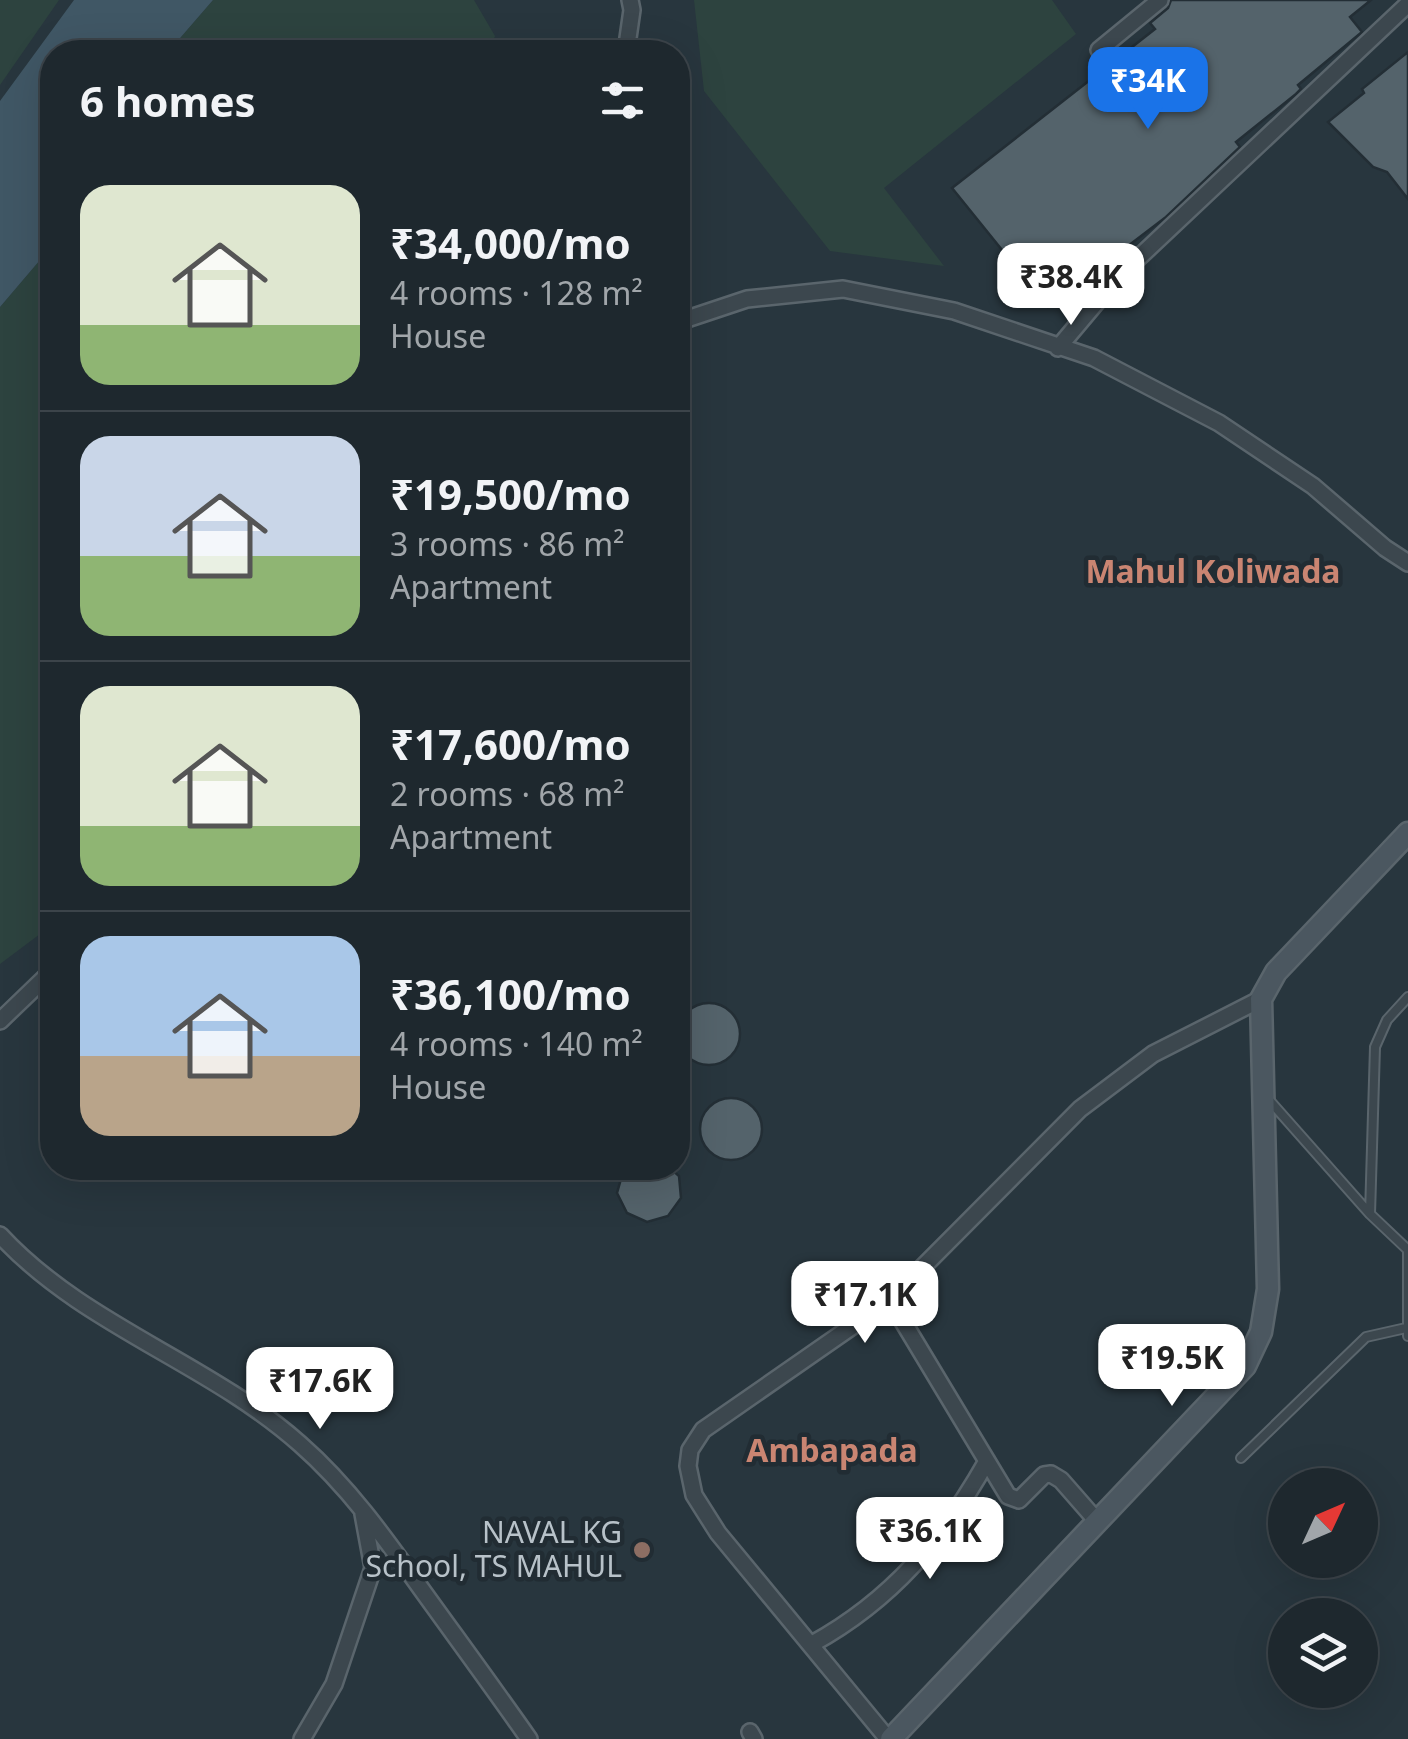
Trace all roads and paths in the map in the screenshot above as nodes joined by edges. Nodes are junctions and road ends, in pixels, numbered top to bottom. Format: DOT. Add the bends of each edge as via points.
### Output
graph roads {
  1 [pos="630,0"];
  2 [pos="1160,0"];
  3 [pos="1408,4"];
  4 [pos="628,40"];
  5 [pos="1098,50"];
  6 [pos="690,318"];
  7 [pos="1058,348"];
  8 [pos="1408,563"];
  9 [pos="1408,833"];
  10 [pos="40,983"];
  11 [pos="1408,996"];
  12 [pos="1260,998"];
  13 [pos="0,1021"];
  14 [pos="1265,1096"];
  15 [pos="1370,1214"];
  16 [pos="0,1234"];
  17 [pos="890,1300"];
  18 [pos="1407,1332"];
  19 [pos="1241,1458"];
  20 [pos="987,1461"];
  21 [pos="362,1506"];
  22 [pos="1096,1520"];
  23 [pos="812,1644"];
  24 [pos="302,1739"];
  25 [pos="530,1739"];
  26 [pos="889,1739"];
  1 -- 4 [label="street"];
  2 -- 5 [label="street"];
  3 -- 7 [label="street" via="1116,279"];
  6 -- 7 [label="street" via="748,299 843,288 954,312"];
  7 -- 8 [label="street" via="1094,358 1219,423 1313,486"];
  9 -- 12 [label="street" via="1276,972"];
  10 -- 13 [label="street"];
  11 -- 15 [label="lane" via="1375,1046"];
  12 -- 14 [label="street"];
  12 -- 17 [label="street" via="1153,1054 1080,1110"];
  14 -- 15 [label="lane"];
  14 -- 22 [label="street" via="1268,1289 1261,1332 1245,1366"];
  15 -- 18 [label="lane" via="1408,1250"];
  16 -- 21 [label="street" via="74,1300 285,1432"];
  17 -- 20 [label="street"];
  17 -- 23 [label="street" via="703,1430 690,1450 694,1496"];
  18 -- 19 [label="lane" via="1366,1337"];
  20 -- 22 [label="street" via="1014,1500 1051,1474"];
  20 -- 23 [label="street" via="928,1552 882,1598"];
  21 -- 24 [label="street" via="374,1568 334,1684"];
  21 -- 25 [label="street"];
  22 -- 26 [label="street"];
  23 -- 26 [label="street"];
}
